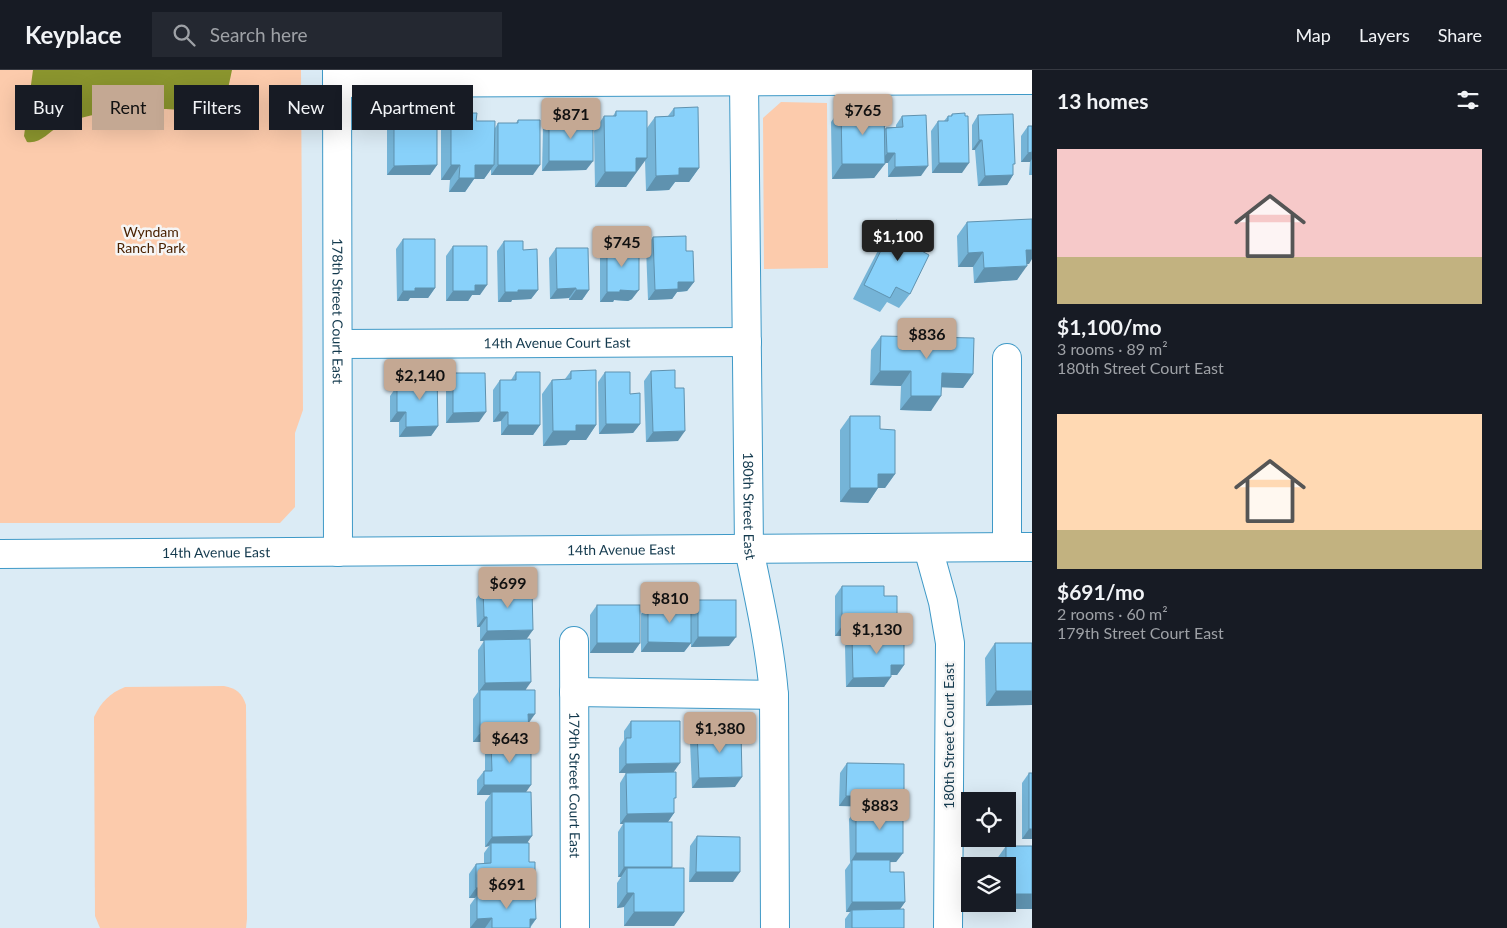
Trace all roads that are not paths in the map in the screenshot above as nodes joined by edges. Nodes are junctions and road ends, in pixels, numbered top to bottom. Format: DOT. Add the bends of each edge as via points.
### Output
graph roads {
  1 [pos="590,76"];
  2 [pos="337,77"];
  3 [pos="1032,80"];
  4 [pos="744,81"];
  5 [pos="747,342"];
  6 [pos="338,344"];
  7 [pos="1007,358"];
  8 [pos="1020,547"];
  9 [pos="928,548"];
  10 [pos="749,549"];
  11 [pos="338,552"];
  12 [pos="0,554"];
  13 [pos="574,641"];
  14 [pos="574,692"];
  15 [pos="774,695"];
  16 [pos="575,928"];
  17 [pos="775,928"];
  18 [pos="948,928"];
  1 -- 2 [label="street"];
  1 -- 4 [label="street"];
  2 -- 6 [label="street, 178th Street Court East"];
  3 -- 4 [label="street"];
  4 -- 5 [label="street, 180th Street East"];
  5 -- 6 [label="street, 14th Avenue Court East"];
  5 -- 10 [label="street, 180th Street East"];
  6 -- 11 [label="street, 178th Street Court East"];
  7 -- 8 [label="street"];
  8 -- 9 [label="street, 14th Avenue East"];
  9 -- 10 [label="street, 14th Avenue East"];
  9 -- 18 [label="street, 180th Street Court East" via="950,643"];
  10 -- 11 [label="street, 14th Avenue East"];
  10 -- 15 [label="street, 180th Street East" via="772,664"];
  11 -- 12 [label="street, 14th Avenue East"];
  13 -- 14 [label="street, 179th Street Court East"];
  14 -- 15 [label="street"];
  14 -- 16 [label="street, 179th Street Court East"];
  15 -- 17 [label="street, 180th Street East"];
}
